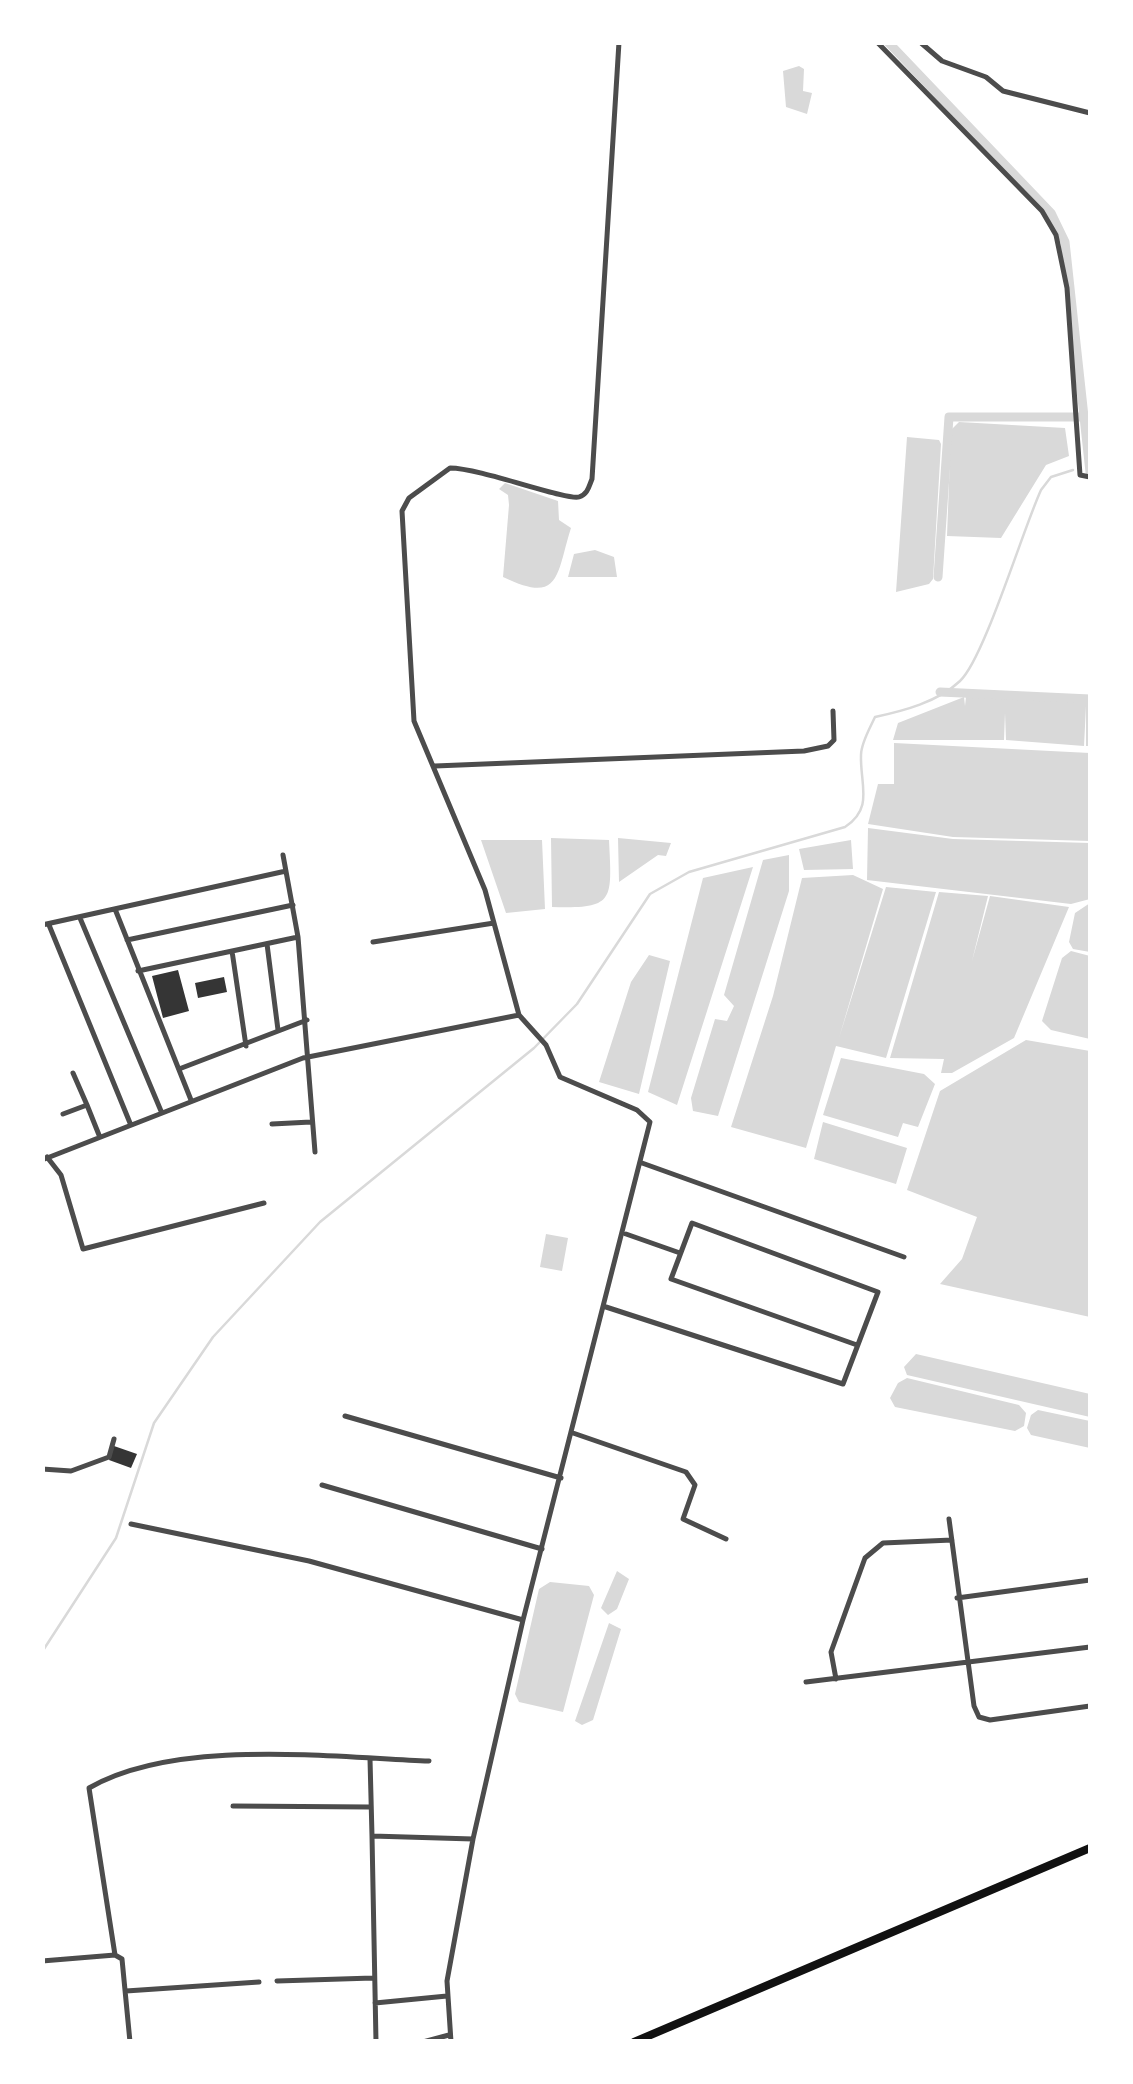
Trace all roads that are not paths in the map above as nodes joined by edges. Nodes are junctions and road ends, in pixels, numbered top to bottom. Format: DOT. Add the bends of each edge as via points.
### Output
graph roads {
  1 [pos="619,42"];
  2 [pos="877,42"];
  3 [pos="920,42"];
  4 [pos="1090,113"];
  5 [pos="1090,477"];
  6 [pos="833,711"];
  7 [pos="435,766"];
  8 [pos="283,855"];
  9 [pos="286,871"];
  10 [pos="293,905"];
  11 [pos="115,909"];
  12 [pos="80,918"];
  13 [pos="494,924"];
  14 [pos="46,925"];
  15 [pos="298,936"];
  16 [pos="128,940"];
  17 [pos="372,942"];
  18 [pos="268,944"];
  19 [pos="232,951"];
  20 [pos="138,971"];
  21 [pos="519,1015"];
  22 [pos="307,1020"];
  23 [pos="278,1031"];
  24 [pos="246,1046"];
  25 [pos="310,1056"];
  26 [pos="178,1069"];
  27 [pos="74,1073"];
  28 [pos="191,1100"];
  29 [pos="88,1106"];
  30 [pos="161,1112"];
  31 [pos="63,1114"];
  32 [pos="130,1122"];
  33 [pos="311,1122"];
  34 [pos="272,1124"];
  35 [pos="99,1135"];
  36 [pos="315,1152"];
  37 [pos="45,1158"];
  38 [pos="642,1163"];
  39 [pos="264,1203"];
  40 [pos="625,1234"];
  41 [pos="680,1253"];
  42 [pos="904,1257"];
  43 [pos="606,1307"];
  44 [pos="857,1345"];
  45 [pos="345,1416"];
  46 [pos="572,1433"];
  47 [pos="114,1439"];
  48 [pos="42,1469"];
  49 [pos="561,1478"];
  50 [pos="322,1485"];
  51 [pos="949,1518"];
  52 [pos="131,1524"];
  53 [pos="726,1539"];
  54 [pos="952,1540"];
  55 [pos="542,1549"];
  56 [pos="1090,1580"];
  57 [pos="957,1598"];
  58 [pos="523,1620"];
  59 [pos="1090,1647"];
  60 [pos="967,1662"];
  61 [pos="836,1679"];
  62 [pos="806,1682"];
  63 [pos="1090,1706"];
  64 [pos="370,1759"];
  65 [pos="429,1761"];
  66 [pos="233,1806"];
  67 [pos="369,1806"];
  68 [pos="372,1836"];
  69 [pos="473,1839"];
  70 [pos="1090,1848"];
  71 [pos="119,1958"];
  72 [pos="42,1960"];
  73 [pos="373,1978"];
  74 [pos="259,1982"];
  75 [pos="277,1982"];
  76 [pos="126,1992"];
  77 [pos="447,1996"];
  78 [pos="375,2003"];
  79 [pos="450,2038"];
  80 [pos="130,2042"];
  81 [pos="376,2042"];
  82 [pos="423,2042"];
  83 [pos="634,2042"];
  1 -- 7 [label="street" via="586,492 563,498 508,477 450,468 409,498 402,511 414,721"];
  2 -- 5 [label="street" via="1042,212 1056,235 1067,288 1080,475"];
  3 -- 4 [label="street" via="942,61 986,77 1003,91"];
  6 -- 7 [label="street" via="834,740 804,751"];
  7 -- 13 [label="street"];
  8 -- 9 [label="street"];
  9 -- 10 [label="street"];
  9 -- 11 [label="street"];
  10 -- 15 [label="street"];
  10 -- 16 [label="street"];
  11 -- 12 [label="street"];
  11 -- 16 [label="street"];
  12 -- 14 [label="street"];
  12 -- 30 [label="street"];
  13 -- 17 [label="street"];
  13 -- 21 [label="street"];
  14 -- 32 [label="street"];
  15 -- 18 [label="street"];
  15 -- 22 [label="street"];
  16 -- 20 [label="street"];
  18 -- 19 [label="street"];
  18 -- 23 [label="street"];
  19 -- 20 [label="street"];
  19 -- 24 [label="street"];
  20 -- 26 [label="street"];
  21 -- 25 [label="street"];
  21 -- 38 [label="street" via="546,1045 560,1076 650,1122"];
  22 -- 23 [label="street"];
  22 -- 25 [label="street"];
  23 -- 24 [label="street"];
  24 -- 26 [label="street"];
  25 -- 28 [label="street"];
  25 -- 33 [label="street"];
  26 -- 28 [label="street"];
  27 -- 29 [label="street"];
  28 -- 30 [label="street"];
  29 -- 31 [label="street"];
  29 -- 35 [label="street"];
  30 -- 32 [label="street"];
  32 -- 35 [label="street"];
  33 -- 34 [label="street"];
  33 -- 36 [label="street"];
  35 -- 37 [label="street"];
  37 -- 39 [label="street" via="61,1175 83,1249"];
  38 -- 40 [label="street"];
  38 -- 42 [label="street"];
  40 -- 41 [label="street"];
  40 -- 43 [label="street"];
  41 -- 44 [label="street" via="671,1278"];
  41 -- 44 [label="street" via="692,1223 878,1292"];
  43 -- 44 [label="street" via="843,1384"];
  43 -- 46 [label="street"];
  45 -- 49 [label="street"];
  46 -- 49 [label="street"];
  46 -- 53 [label="street" via="686,1472 695,1485 684,1518"];
  47 -- 48 [label="street" via="109,1457 92,1467"];
  49 -- 55 [label="street"];
  50 -- 55 [label="street"];
  51 -- 54 [label="street"];
  52 -- 58 [label="street" via="309,1562"];
  54 -- 57 [label="street"];
  54 -- 61 [label="street" via="883,1542 865,1558 831,1652"];
  55 -- 58 [label="street"];
  56 -- 57 [label="street"];
  57 -- 60 [label="street"];
  58 -- 69 [label="street"];
  59 -- 60 [label="street"];
  60 -- 61 [label="street"];
  60 -- 63 [label="street" via="979,1717"];
  61 -- 62 [label="street"];
  64 -- 65 [label="street"];
  64 -- 67 [label="street"];
  64 -- 71 [label="street" via="158,1761 120,1770 89,1788"];
  66 -- 67 [label="street"];
  67 -- 68 [label="street"];
  68 -- 69 [label="street"];
  68 -- 73 [label="street"];
  69 -- 77 [label="street"];
  70 -- 83 [label="main road"];
  71 -- 72 [label="street"];
  71 -- 76 [label="street"];
  73 -- 75 [label="street"];
  73 -- 78 [label="street"];
  74 -- 76 [label="street"];
  76 -- 80 [label="street"];
  77 -- 78 [label="street"];
  77 -- 79 [label="street"];
  78 -- 81 [label="street"];
  79 -- 82 [label="street"];
}
